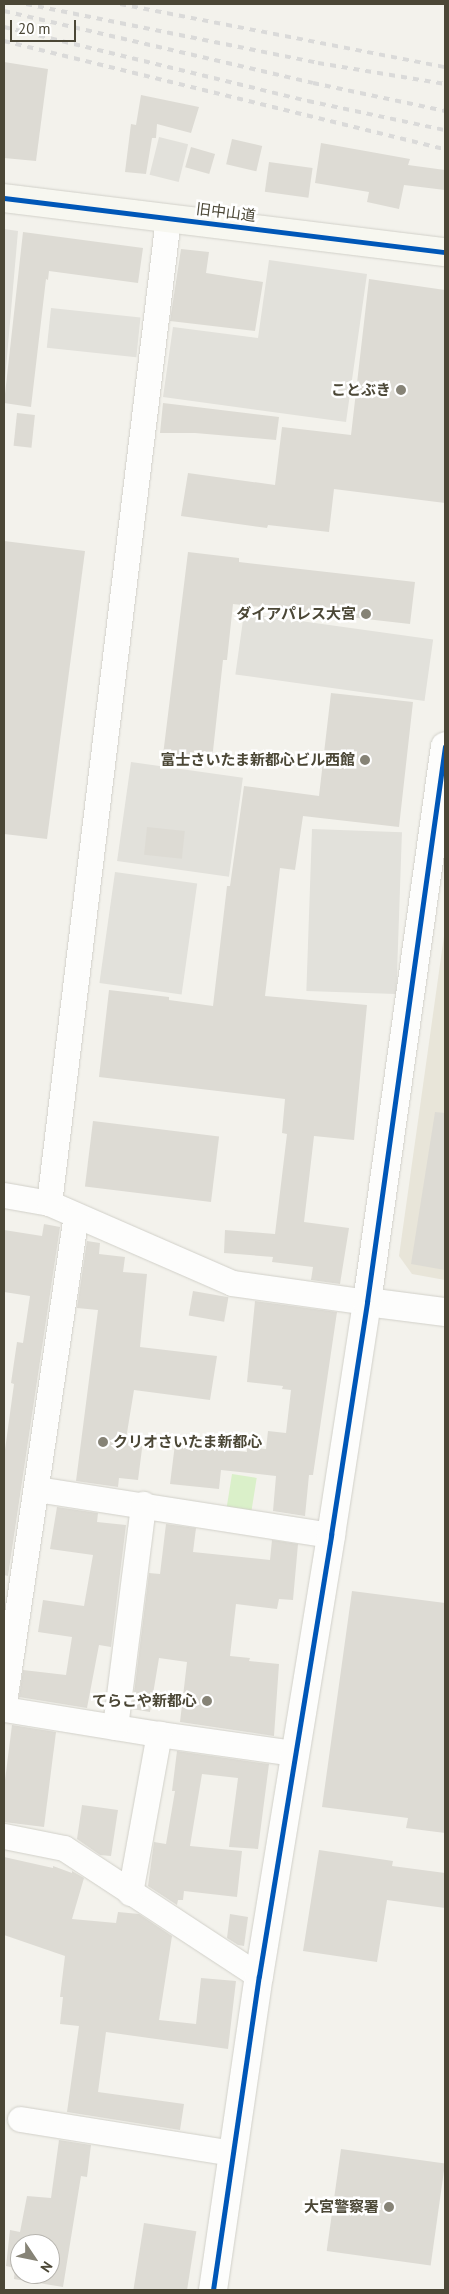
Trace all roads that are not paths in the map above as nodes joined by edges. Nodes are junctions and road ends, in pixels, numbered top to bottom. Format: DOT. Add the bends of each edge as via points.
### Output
graph roads {
  1 [pos="4,198"];
  2 [pos="168,218"];
  3 [pos="445,252"];
  4 [pos="445,746"];
  5 [pos="4,1195"];
  6 [pos="50,1203"];
  7 [pos="76,1215"];
  8 [pos="366,1302"];
  9 [pos="445,1312"];
  10 [pos="37,1489"];
  11 [pos="143,1504"];
  12 [pos="331,1535"];
  13 [pos="4,1702"];
  14 [pos="4,1709"];
  15 [pos="115,1727"];
  16 [pos="159,1734"];
  17 [pos="295,1753"];
  18 [pos="4,1836"];
  19 [pos="130,1893"];
  20 [pos="259,1976"];
  21 [pos="20,2119"];
  22 [pos="233,2153"];
  23 [pos="213,2290"];
  1 -- 2 [label="main road, 旧中山道"];
  2 -- 3 [label="main road, 旧中山道"];
  2 -- 6 [label="street"];
  4 -- 8 [label="street"];
  5 -- 6 [label="street"];
  6 -- 7 [label="street"];
  7 -- 8 [label="street" via="232,1283"];
  7 -- 10 [label="street"];
  8 -- 9 [label="street"];
  8 -- 12 [label="street"];
  10 -- 11 [label="street"];
  10 -- 13 [label="street"];
  11 -- 12 [label="street"];
  11 -- 15 [label="street"];
  12 -- 17 [label="street"];
  14 -- 15 [label="street"];
  15 -- 16 [label="street"];
  16 -- 17 [label="street"];
  16 -- 19 [label="street"];
  17 -- 20 [label="street"];
  18 -- 19 [label="street" via="64,1848"];
  19 -- 20 [label="street"];
  20 -- 22 [label="street"];
  21 -- 22 [label="street"];
  22 -- 23 [label="street"];
}
